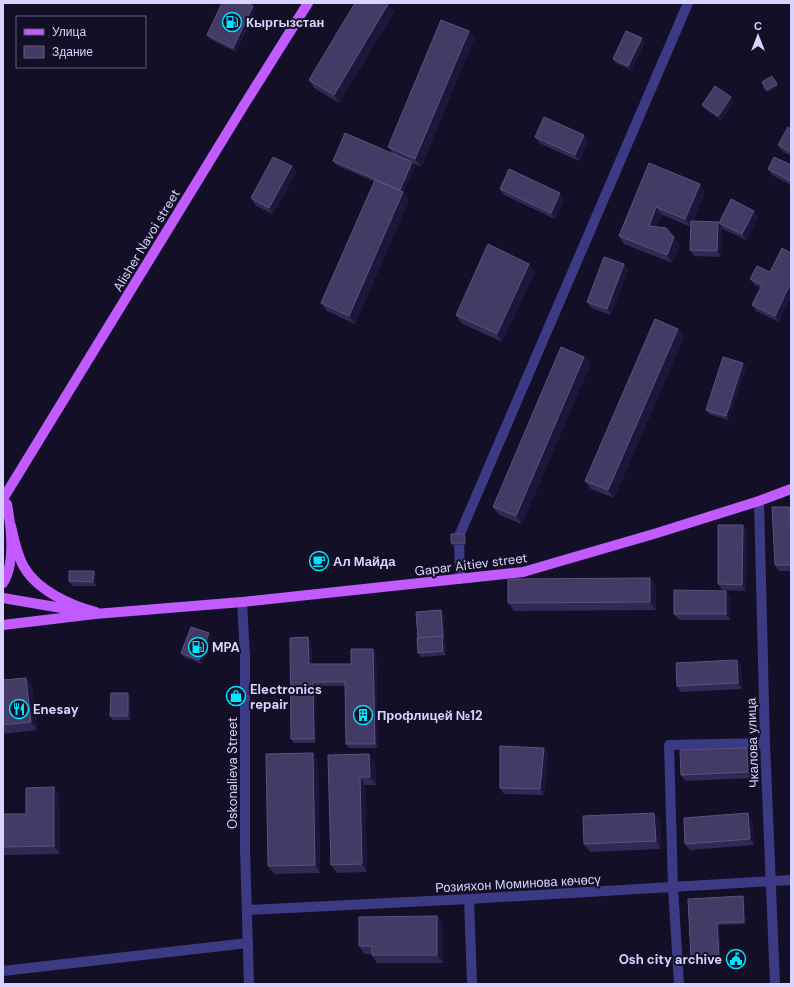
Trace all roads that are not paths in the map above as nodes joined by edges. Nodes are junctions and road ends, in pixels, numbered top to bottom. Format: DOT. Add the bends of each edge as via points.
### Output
graph roads {
  1 [pos="308,3"];
  2 [pos="688,3"];
  3 [pos="791,488"];
  4 [pos="6,498"];
  5 [pos="759,501"];
  6 [pos="7,523"];
  7 [pos="460,579"];
  8 [pos="3,583"];
  9 [pos="3,598"];
  10 [pos="242,602"];
  11 [pos="99,614"];
  12 [pos="3,625"];
  13 [pos="765,743"];
  14 [pos="791,880"];
  15 [pos="770,881"];
  16 [pos="672,887"];
  17 [pos="469,899"];
  18 [pos="247,910"];
  19 [pos="248,943"];
  20 [pos="3,971"];
  21 [pos="249,984"];
  22 [pos="472,984"];
  23 [pos="679,984"];
  24 [pos="775,984"];
  1 -- 4 [label="main road, Alisher Navoi street"];
  2 -- 7 [label="street" via="459,536"];
  3 -- 5 [label="main road, Gapar Aitiev street"];
  4 -- 6 [label="main road"];
  5 -- 7 [label="main road, Gapar Aitiev street" via="523,572"];
  5 -- 13 [label="street, Чкалова улица"];
  6 -- 8 [label="main road" via="9,568"];
  6 -- 11 [label="main road" via="25,568 36,582 67,602"];
  7 -- 10 [label="main road, Gapar Aitiev street"];
  9 -- 11 [label="main road, Gapar Aitiev street"];
  10 -- 11 [label="main road, Gapar Aitiev street"];
  10 -- 18 [label="street, Oskonalieva Street"];
  11 -- 12 [label="main road, Gapar Aitiev street"];
  13 -- 15 [label="street, Чкалова улица"];
  13 -- 16 [label="street" via="669,745"];
  14 -- 15 [label="street, Розияхон Моминова көчөсү"];
  15 -- 16 [label="street, Розияхон Моминова көчөсү"];
  15 -- 24 [label="street, Чкалова улица"];
  16 -- 17 [label="street, Розияхон Моминова көчөсү"];
  16 -- 23 [label="street"];
  17 -- 18 [label="street, Розияхон Моминова көчөсү"];
  17 -- 22 [label="street"];
  18 -- 19 [label="street, Oskonalieva Street"];
  19 -- 20 [label="street"];
  19 -- 21 [label="street, Oskonalieva Street"];
}
